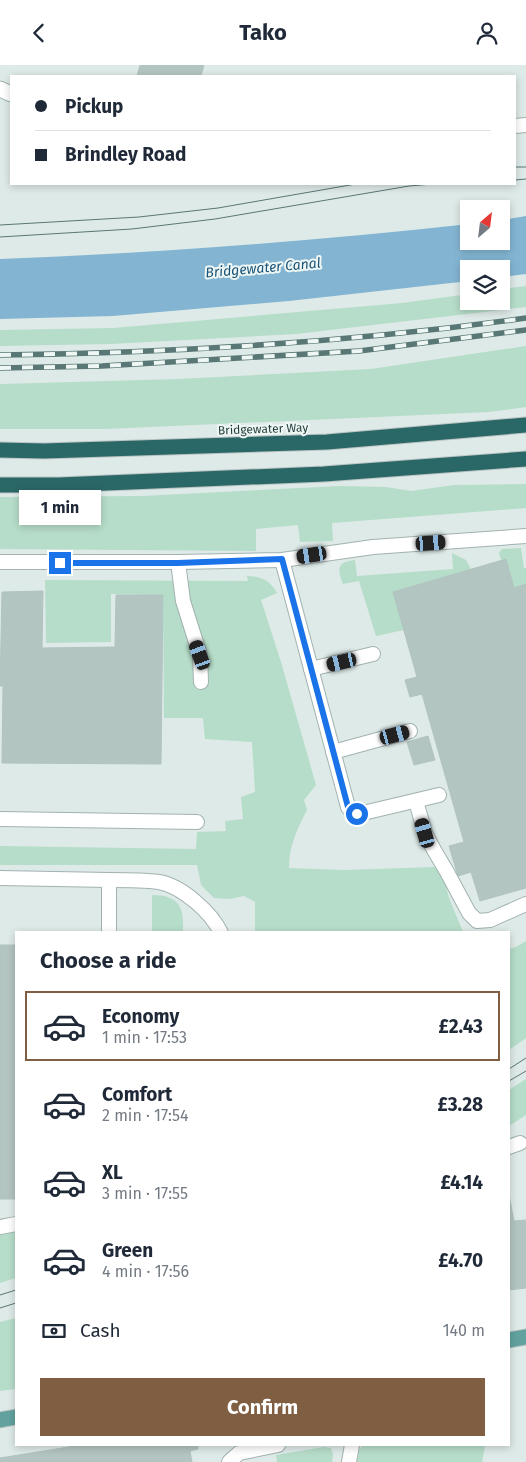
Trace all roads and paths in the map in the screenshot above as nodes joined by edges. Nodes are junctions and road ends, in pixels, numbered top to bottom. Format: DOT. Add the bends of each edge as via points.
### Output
graph roads {
  1 [pos="526,425"];
  2 [pos="0,450"];
  3 [pos="526,459"];
  4 [pos="508,461"];
  5 [pos="526,466"];
  6 [pos="0,485"];
  7 [pos="526,536"];
  8 [pos="282,559"];
  9 [pos="0,563"];
  10 [pos="178,563"];
  11 [pos="373,654"];
  12 [pos="311,669"];
  13 [pos="200,682"];
  14 [pos="410,731"];
  15 [pos="333,752"];
  16 [pos="439,795"];
  17 [pos="416,801"];
  18 [pos="0,819"];
  19 [pos="197,822"];
  20 [pos="0,879"];
  21 [pos="109,879"];
  22 [pos="526,904"];
  23 [pos="110,931"];
  24 [pos="220,931"];
  25 [pos="15,1224"];
  26 [pos="0,1227"];
  27 [pos="526,1337"];
  28 [pos="510,1340"];
  29 [pos="15,1417"];
  30 [pos="0,1420"];
  31 [pos="273,1446"];
  32 [pos="352,1446"];
  33 [pos="229,1462"];
  34 [pos="349,1462"];
  1 -- 2 [label="highway, Bridgewater Way" via="326,443"];
  3 -- 4 [label="highway"];
  4 -- 5 [label="lane"];
  4 -- 6 [label="highway" via="315,475"];
  7 -- 8 [label="lane" via="373,547"];
  8 -- 10 [label="lane"];
  8 -- 12 [label="lane"];
  9 -- 10 [label="lane"];
  10 -- 13 [label="lane" via="183,601 200,655"];
  11 -- 12 [label="lane"];
  12 -- 15 [label="lane"];
  14 -- 15 [label="lane"];
  15 -- 17 [label="lane" via="351,811 357,814"];
  16 -- 17 [label="lane"];
  17 -- 22 [label="lane" via="434,851 469,913 477,921 490,921"];
  18 -- 19 [label="lane"];
  20 -- 21 [label="lane"];
  21 -- 23 [label="lane"];
  21 -- 24 [label="lane" via="161,882 173,887 195,901 212,917"];
  25 -- 26 [label="lane"];
  27 -- 28 [label="main road"];
  29 -- 30 [label="main road"];
  31 -- 33 [label="lane" via="239,1453"];
  32 -- 34 [label="lane"];
}
